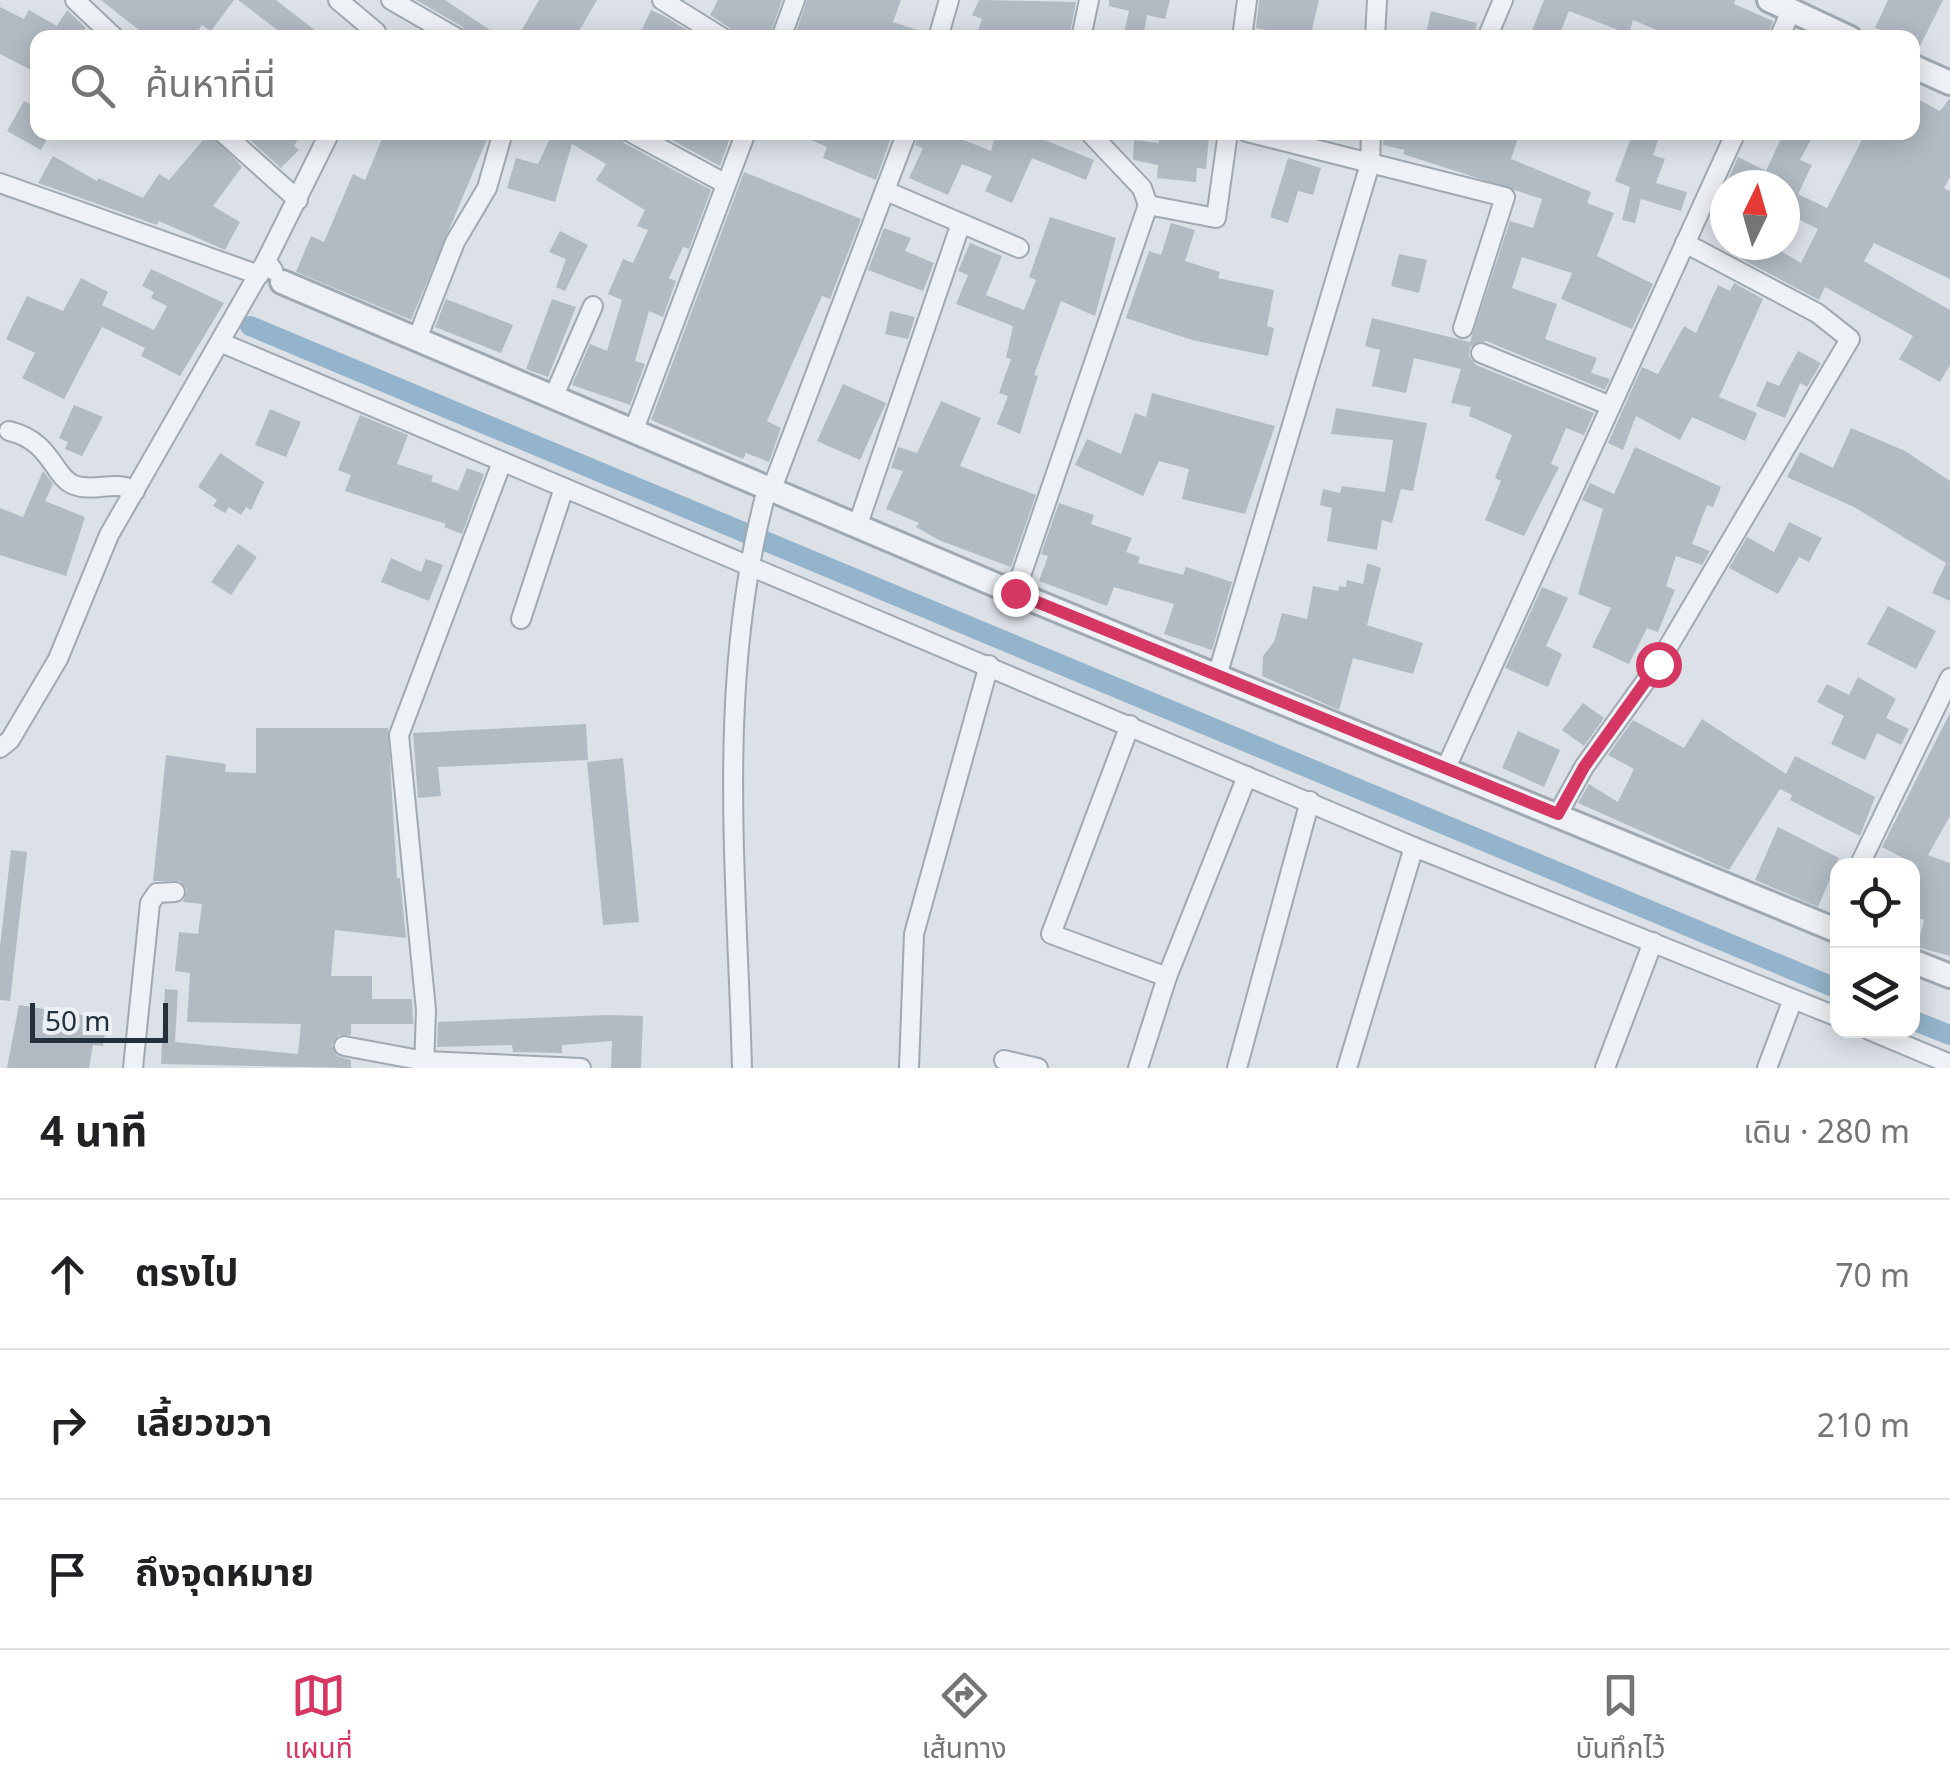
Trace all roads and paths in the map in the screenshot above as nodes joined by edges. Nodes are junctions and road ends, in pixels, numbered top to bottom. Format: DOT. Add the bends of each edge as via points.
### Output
graph roads {
  1 [pos="75,0"];
  2 [pos="338,0"];
  3 [pos="391,0"];
  4 [pos="662,0"];
  5 [pos="796,0"];
  6 [pos="949,0"];
  7 [pos="1090,0"];
  8 [pos="1247,0"];
  9 [pos="1377,0"];
  10 [pos="1503,0"];
  11 [pos="1769,0"];
  12 [pos="1791,11"];
  13 [pos="107,30"];
  14 [pos="370,30"];
  15 [pos="377,30"];
  16 [pos="443,30"];
  17 [pos="710,30"];
  18 [pos="784,30"];
  19 [pos="940,30"];
  20 [pos="1083,30"];
  21 [pos="1243,30"];
  22 [pos="1375,30"];
  23 [pos="1490,30"];
  24 [pos="1783,30"];
  25 [pos="1833,30"];
  26 [pos="1920,70"];
  27 [pos="1950,83"];
  28 [pos="231,140"];
  29 [pos="326,140"];
  30 [pos="501,140"];
  31 [pos="645,140"];
  32 [pos="743,140"];
  33 [pos="904,140"];
  34 [pos="1097,140"];
  35 [pos="1227,140"];
  36 [pos="1278,140"];
  37 [pos="1371,140"];
  38 [pos="1732,140"];
  39 [pos="1370,164"];
  40 [pos="0,183"];
  41 [pos="726,184"];
  42 [pos="886,191"];
  43 [pos="298,200"];
  44 [pos="1148,205"];
  45 [pos="960,226"];
  46 [pos="1685,243"];
  47 [pos="1019,248"];
  48 [pos="262,268"];
  49 [pos="282,282"];
  50 [pos="593,306"];
  51 [pos="1464,328"];
  52 [pos="417,340"];
  53 [pos="222,343"];
  54 [pos="1481,353"];
  55 [pos="553,398"];
  56 [pos="1611,406"];
  57 [pos="10,431"];
  58 [pos="633,432"];
  59 [pos="502,462"];
  60 [pos="564,488"];
  61 [pos="769,490"];
  62 [pos="135,491"];
  63 [pos="857,527"];
  64 [pos="747,564"];
  65 [pos="1015,593"];
  66 [pos="521,619"];
  67 [pos="989,665"];
  68 [pos="1217,676"];
  69 [pos="1950,678"];
  70 [pos="1130,726"];
  71 [pos="0,748"];
  72 [pos="1445,770"];
  73 [pos="1248,776"];
  74 [pos="1310,802"];
  75 [pos="1558,814"];
  76 [pos="1414,846"];
  77 [pos="1864,858"];
  78 [pos="174,892"];
  79 [pos="1830,922"];
  80 [pos="1653,942"];
  81 [pos="1920,964"];
  82 [pos="1950,976"];
  83 [pos="1166,978"];
  84 [pos="1794,999"];
  85 [pos="1830,1015"];
  86 [pos="1887,1038"];
  87 [pos="344,1046"];
  88 [pos="1004,1060"];
  89 [pos="1939,1063"];
  90 [pos="425,1064"];
  91 [pos="132,1068"];
  92 [pos="581,1068"];
  93 [pos="742,1068"];
  94 [pos="910,1068"];
  95 [pos="1038,1068"];
  96 [pos="1138,1068"];
  97 [pos="1237,1068"];
  98 [pos="1347,1068"];
  99 [pos="1605,1068"];
  100 [pos="1767,1068"];
  1 -- 13 [label="street"];
  2 -- 14 [label="street"];
  3 -- 15 [label="street"];
  3 -- 16 [label="street"];
  4 -- 17 [label="street"];
  5 -- 18 [label="street"];
  6 -- 19 [label="street"];
  7 -- 20 [label="street"];
  8 -- 21 [label="street"];
  9 -- 22 [label="street"];
  10 -- 23 [label="street"];
  11 -- 12 [label="street"];
  12 -- 24 [label="street"];
  12 -- 25 [label="street"];
  26 -- 27 [label="street"];
  28 -- 43 [label="street"];
  29 -- 43 [label="street"];
  30 -- 52 [label="street" via="487,188 454,242"];
  31 -- 41 [label="street"];
  32 -- 41 [label="street"];
  33 -- 42 [label="street"];
  34 -- 44 [label="street" via="1142,188"];
  35 -- 44 [label="street" via="1216,218"];
  36 -- 39 [label="street"];
  37 -- 39 [label="street"];
  38 -- 46 [label="street"];
  39 -- 51 [label="street" via="1504,198"];
  39 -- 68 [label="street"];
  40 -- 48 [label="street"];
  41 -- 58 [label="street"];
  42 -- 45 [label="street"];
  42 -- 61 [label="street"];
  43 -- 48 [label="street"];
  44 -- 65 [label="street"];
  45 -- 47 [label="street"];
  45 -- 63 [label="street"];
  46 -- 56 [label="street"];
  46 -- 75 [label="street" via="1816,313 1850,340 1658,664"];
  48 -- 49 [label="street"];
  48 -- 53 [label="street"];
  49 -- 52 [label="street"];
  50 -- 55 [label="street"];
  52 -- 55 [label="street"];
  53 -- 59 [label="street"];
  53 -- 62 [label="street"];
  54 -- 56 [label="street"];
  55 -- 58 [label="street"];
  56 -- 72 [label="street"];
  57 -- 62 [label="street" via="41,447 68,482"];
  58 -- 61 [label="street"];
  59 -- 60 [label="street"];
  59 -- 90 [label="street" via="399,735 427,1023"];
  60 -- 64 [label="street"];
  60 -- 66 [label="street"];
  61 -- 63 [label="street"];
  61 -- 64 [label="street"];
  62 -- 71 [label="street" via="109,535 58,659"];
  63 -- 65 [label="street"];
  64 -- 67 [label="street"];
  64 -- 93 [label="street" via="732,709"];
  65 -- 68 [label="street"];
  67 -- 70 [label="street"];
  67 -- 94 [label="street" via="914,934"];
  68 -- 72 [label="street"];
  69 -- 77 [label="street"];
  70 -- 73 [label="street"];
  70 -- 83 [label="street" via="1051,934"];
  72 -- 75 [label="street"];
  73 -- 74 [label="street"];
  73 -- 83 [label="street"];
  74 -- 76 [label="street"];
  74 -- 97 [label="street"];
  75 -- 79 [label="street"];
  76 -- 80 [label="street"];
  76 -- 98 [label="street"];
  78 -- 91 [label="street" via="157,893 150,903"];
  80 -- 84 [label="street"];
  80 -- 99 [label="street"];
  81 -- 82 [label="street"];
  83 -- 96 [label="street"];
  84 -- 85 [label="street"];
  84 -- 100 [label="street"];
  86 -- 89 [label="street"];
  87 -- 90 [label="street"];
  88 -- 95 [label="street"];
  90 -- 92 [label="street"];
}
